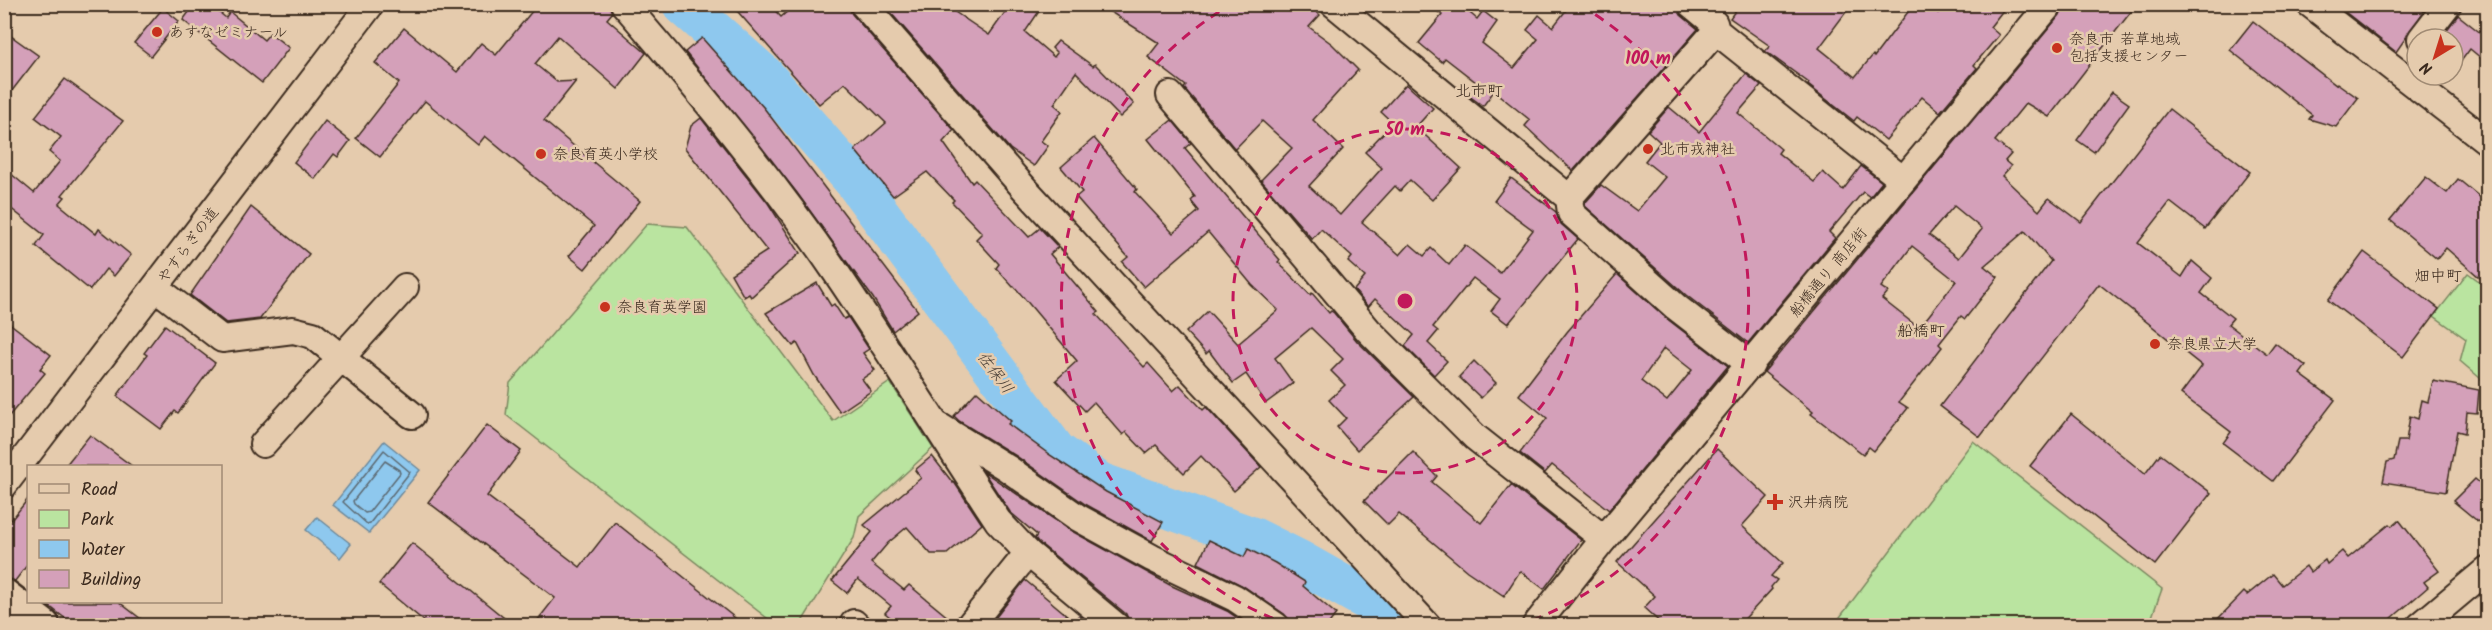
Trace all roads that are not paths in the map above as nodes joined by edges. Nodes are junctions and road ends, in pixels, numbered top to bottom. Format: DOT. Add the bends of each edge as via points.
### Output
graph roads {
  1 [pos="371,4"];
  2 [pos="624,4"];
  3 [pos="863,4"];
  4 [pos="1334,4"];
  5 [pos="1691,4"];
  6 [pos="2050,4"];
  7 [pos="2310,4"];
  8 [pos="2448,4"];
  9 [pos="2430,27"];
  10 [pos="1716,31"];
  11 [pos="2405,66"];
  12 [pos="2400,75"];
  13 [pos="1170,95"];
  14 [pos="2487,142"];
  15 [pos="1903,180"];
  16 [pos="1569,198"];
  17 [pos="405,287"];
  18 [pos="156,288"];
  19 [pos="341,359"];
  20 [pos="1751,365"];
  21 [pos="412,415"];
  22 [pos="933,422"];
  23 [pos="263,444"];
  24 [pos="4,485"];
  25 [pos="1604,539"];
  26 [pos="1028,553"];
  27 [pos="2487,569"];
  28 [pos="4,596"];
  29 [pos="43,626"];
  30 [pos="969,626"];
  31 [pos="1116,626"];
  32 [pos="1276,626"];
  33 [pos="1428,626"];
  34 [pos="1535,626"];
  35 [pos="2420,626"];
  1 -- 18 [label="street, やすらぎの道"];
  2 -- 22 [label="street" via="751,158 828,261"];
  3 -- 33 [label="street" via="1024,188"];
  4 -- 16 [label="street"];
  5 -- 10 [label="street" via="1714,24"];
  6 -- 15 [label="street, 船橋通り 商店街"];
  7 -- 12 [label="street"];
  8 -- 9 [label="street"];
  10 -- 15 [label="street"];
  10 -- 16 [label="street"];
  11 -- 12 [label="street"];
  12 -- 14 [label="street"];
  13 -- 25 [label="street" via="1368,330 1475,437"];
  15 -- 20 [label="street, 船橋通り 商店街"];
  16 -- 20 [label="street" via="1570,213 1676,307"];
  17 -- 19 [label="street"];
  18 -- 19 [label="street" via="222,339 293,330 313,335"];
  18 -- 24 [label="street, やすらぎの道"];
  19 -- 21 [label="street"];
  19 -- 23 [label="street"];
  20 -- 25 [label="street, 船橋通り 商店街"];
  22 -- 26 [label="street" via="998,521"];
  22 -- 32 [label="street" via="1077,517 1235,598"];
  25 -- 34 [label="street, 船橋通り 商店街"];
  26 -- 30 [label="street"];
  26 -- 31 [label="street"];
  27 -- 35 [label="street"];
  28 -- 29 [label="main road"];
}
